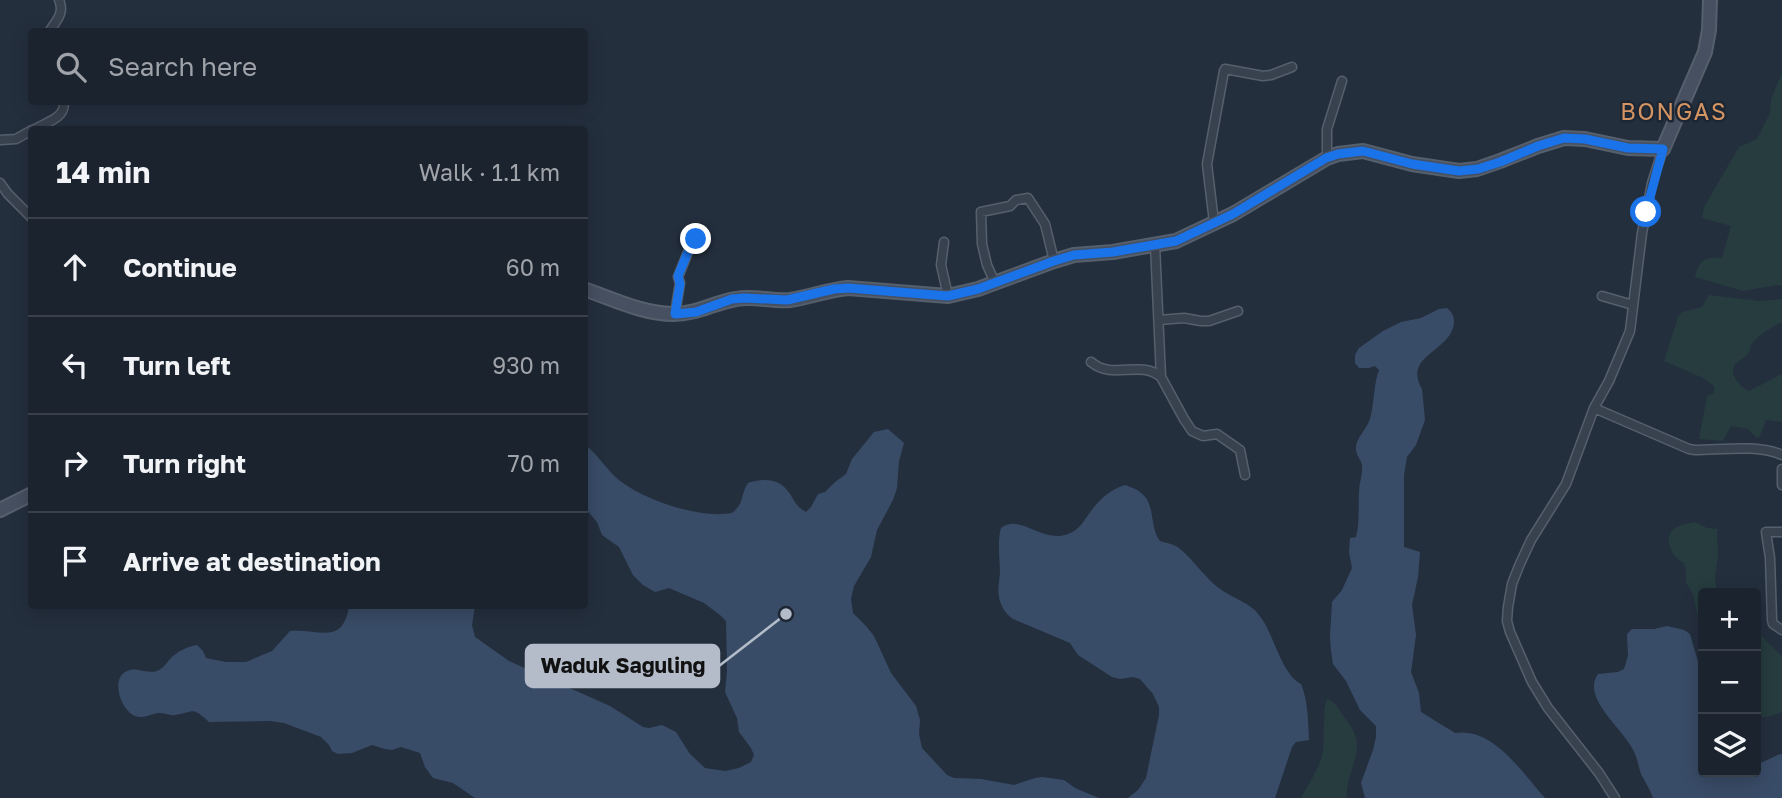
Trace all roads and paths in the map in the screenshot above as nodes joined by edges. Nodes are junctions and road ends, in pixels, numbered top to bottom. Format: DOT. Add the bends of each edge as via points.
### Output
graph roads {
  1 [pos="59,0"];
  2 [pos="1710,0"];
  3 [pos="52,28"];
  4 [pos="1292,66"];
  5 [pos="1342,81"];
  6 [pos="64,105"];
  7 [pos="40,126"];
  8 [pos="28,132"];
  9 [pos="0,141"];
  10 [pos="1663,149"];
  11 [pos="1326,158"];
  12 [pos="0,183"];
  13 [pos="28,214"];
  14 [pos="1214,222"];
  15 [pos="695,230"];
  16 [pos="944,242"];
  17 [pos="1155,246"];
  18 [pos="1054,261"];
  19 [pos="995,283"];
  20 [pos="588,290"];
  21 [pos="948,296"];
  22 [pos="1602,296"];
  23 [pos="1633,305"];
  24 [pos="1238,311"];
  25 [pos="675,314"];
  26 [pos="1159,320"];
  27 [pos="1091,362"];
  28 [pos="1161,377"];
  29 [pos="1594,408"];
  30 [pos="1782,455"];
  31 [pos="1782,469"];
  32 [pos="1245,475"];
  33 [pos="1782,485"];
  34 [pos="28,496"];
  35 [pos="0,510"];
  36 [pos="1782,532"];
  37 [pos="1782,630"];
  38 [pos="1615,798"];
  1 -- 3 [label="street" via="61,13"];
  2 -- 10 [label="main road" via="1705,52"];
  4 -- 14 [label="street" via="1263,76 1224,71 1208,164"];
  5 -- 11 [label="street" via="1327,129"];
  6 -- 7 [label="street" via="61,115"];
  8 -- 9 [label="street"];
  10 -- 11 [label="main road" via="1564,138 1478,169 1459,171 1363,151"];
  10 -- 23 [label="street" via="1646,212"];
  11 -- 14 [label="main road"];
  12 -- 13 [label="street"];
  14 -- 17 [label="main road"];
  15 -- 25 [label="street" via="694,246 678,276"];
  16 -- 21 [label="street" via="941,265"];
  17 -- 18 [label="main road"];
  17 -- 26 [label="street"];
  18 -- 19 [label="main road"];
  18 -- 19 [label="street" via="1045,224 1028,198 981,212 982,244"];
  19 -- 21 [label="main road"];
  20 -- 25 [label="main road" via="648,311"];
  21 -- 25 [label="main road" via="848,288 787,300 732,299"];
  22 -- 23 [label="street"];
  23 -- 29 [label="street" via="1630,331"];
  24 -- 26 [label="street" via="1209,321"];
  26 -- 28 [label="street"];
  27 -- 28 [label="street" via="1115,371 1147,370"];
  28 -- 32 [label="street" via="1192,431 1203,436 1217,434 1240,450"];
  29 -- 30 [label="street" via="1689,449 1749,449"];
  29 -- 38 [label="street" via="1566,484 1519,566 1507,621 1532,682"];
  31 -- 33 [label="street"];
  34 -- 35 [label="main road"];
  36 -- 37 [label="street" via="1766,532 1772,620"];
}
